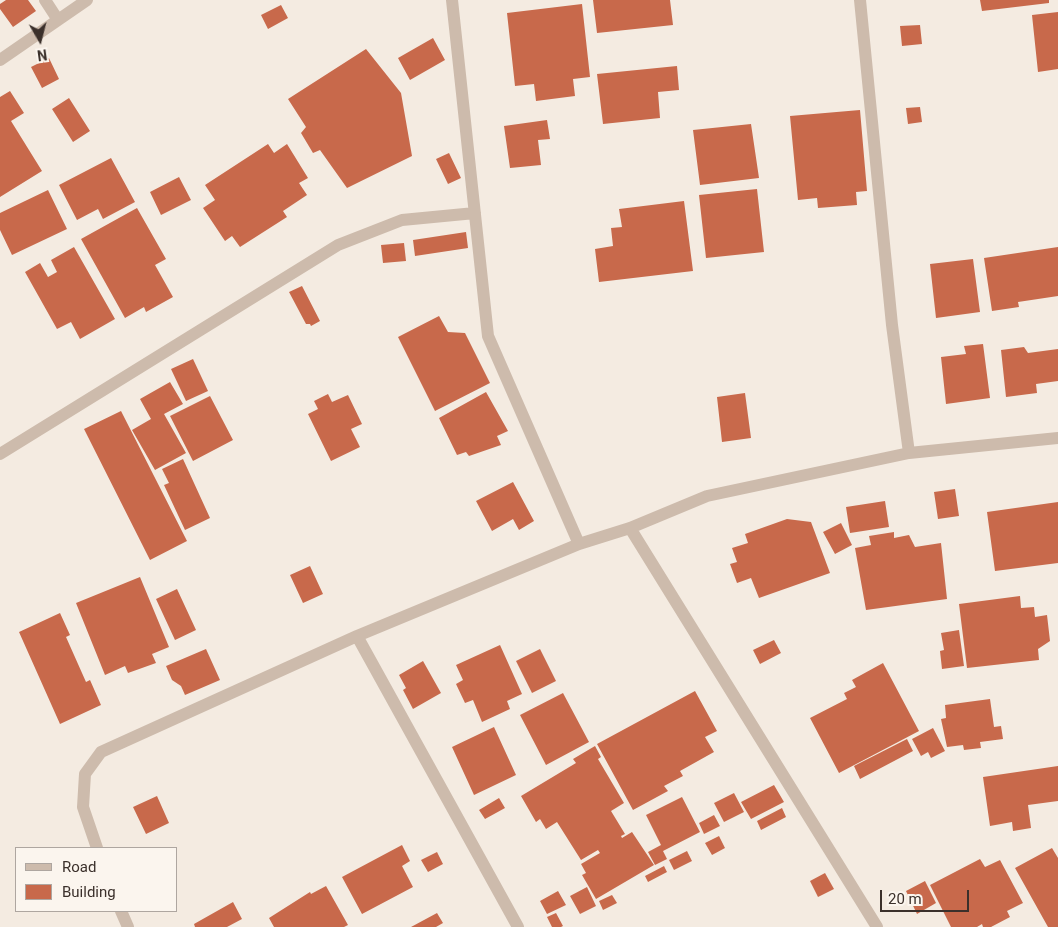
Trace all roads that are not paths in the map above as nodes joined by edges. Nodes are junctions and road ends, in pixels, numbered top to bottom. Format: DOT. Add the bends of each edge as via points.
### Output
graph roads {
  1 [pos="46,0"];
  2 [pos="87,0"];
  3 [pos="452,0"];
  4 [pos="860,0"];
  5 [pos="58,20"];
  6 [pos="0,60"];
  7 [pos="475,213"];
  8 [pos="1058,438"];
  9 [pos="909,453"];
  10 [pos="0,454"];
  11 [pos="630,528"];
  12 [pos="579,544"];
  13 [pos="357,636"];
  14 [pos="97,847"];
  15 [pos="121,912"];
  16 [pos="128,927"];
  17 [pos="518,927"];
  18 [pos="877,927"];
  1 -- 5 [label="street"];
  2 -- 5 [label="street"];
  3 -- 7 [label="street"];
  4 -- 9 [label="street" via="892,325"];
  5 -- 6 [label="street"];
  7 -- 10 [label="street" via="402,220 338,244"];
  7 -- 12 [label="street" via="488,336"];
  8 -- 9 [label="street"];
  9 -- 11 [label="street" via="707,496"];
  11 -- 12 [label="street"];
  11 -- 18 [label="street"];
  12 -- 13 [label="street"];
  13 -- 14 [label="street" via="101,752 86,774 83,807"];
  13 -- 17 [label="street"];
  15 -- 16 [label="street"];
}
